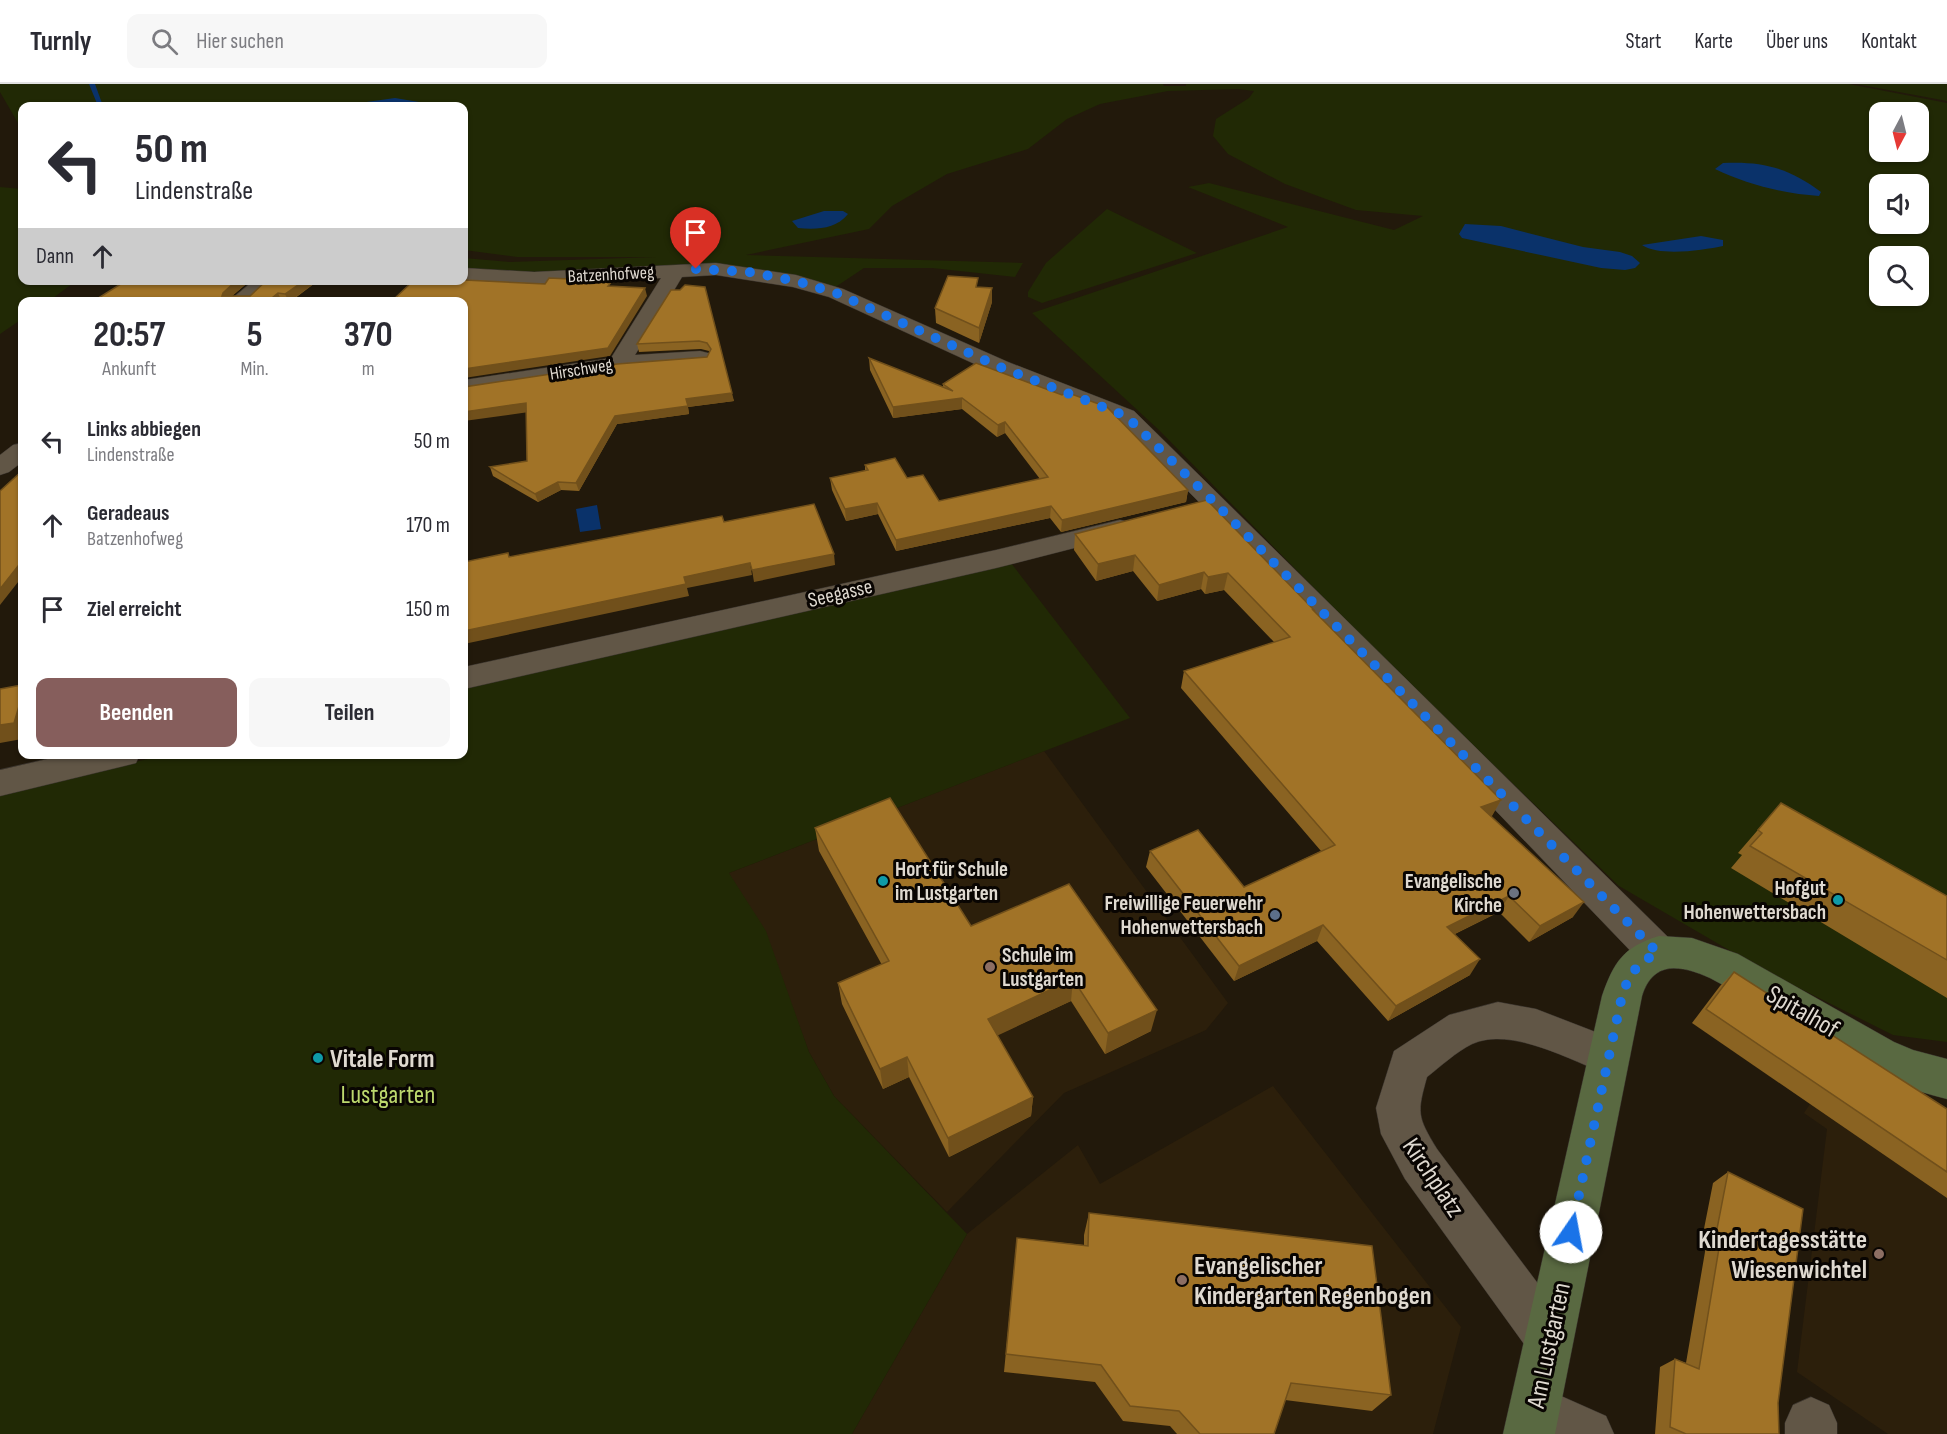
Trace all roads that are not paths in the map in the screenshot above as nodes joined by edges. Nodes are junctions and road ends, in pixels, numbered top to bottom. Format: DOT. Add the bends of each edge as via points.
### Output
graph roads {
  1 [pos="676,270"];
  2 [pos="468,274"];
  3 [pos="261,285"];
  4 [pos="245,297"];
  5 [pos="700,358"];
  6 [pos="619,363"];
  7 [pos="468,386"];
  8 [pos="18,453"];
  9 [pos="0,467"];
  10 [pos="1147,521"];
  11 [pos="468,677"];
  12 [pos="103,759"];
  13 [pos="0,783"];
  14 [pos="1658,953"];
  15 [pos="1609,1056"];
  16 [pos="1947,1079"];
  17 [pos="1549,1338"];
  18 [pos="1532,1421"];
  19 [pos="1588,1434"];
  1 -- 2 [label="street, Batzenhofweg" via="534,278"];
  1 -- 6 [label="street"];
  1 -- 14 [label="street, Batzenhofweg" via="749,272 836,293 1000,367 1126,416 1199,509"];
  3 -- 4 [label="street"];
  5 -- 6 [label="street, Hirschweg"];
  6 -- 7 [label="street, Hirschweg"];
  8 -- 9 [label="street"];
  10 -- 11 [label="street, Seegasse" via="996,559"];
  12 -- 13 [label="street"];
  14 -- 15 [label="street, Am Lustgarten" via="1637,965 1628,978"];
  14 -- 16 [label="street, Spitalhof" via="1684,954 1721,964 1895,1063"];
  15 -- 17 [label="street, Am Lustgarten"];
  15 -- 17 [label="street, Kirchplatz" via="1536,1027 1498,1020 1463,1028 1409,1065 1397,1108 1403,1134 1421,1164"];
  17 -- 18 [label="street, Am Lustgarten"];
  18 -- 19 [label="street"];
}
